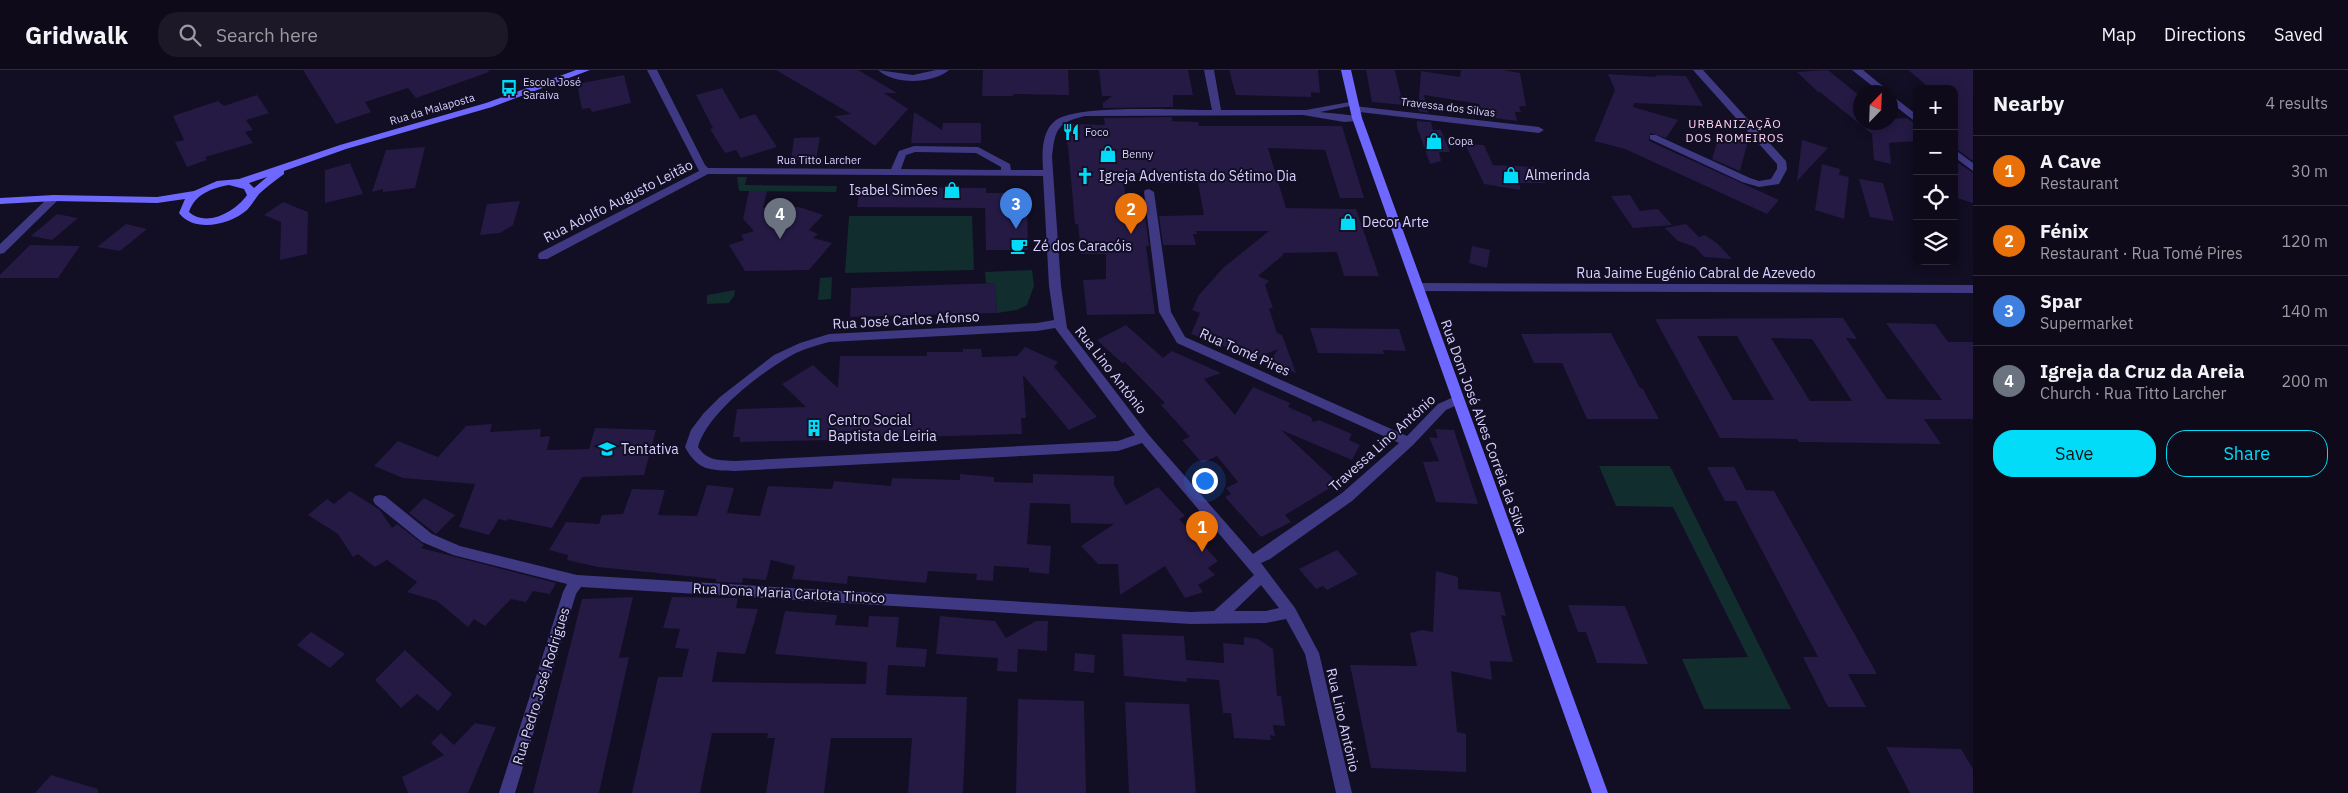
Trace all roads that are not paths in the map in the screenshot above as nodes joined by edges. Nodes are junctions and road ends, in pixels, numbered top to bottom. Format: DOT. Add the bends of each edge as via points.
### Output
graph roads {
  1 [pos="585,70"];
  2 [pos="652,70"];
  3 [pos="882,70"];
  4 [pos="944,70"];
  5 [pos="1209,70"];
  6 [pos="1346,70"];
  7 [pos="1698,70"];
  8 [pos="1857,70"];
  9 [pos="1876,85"];
  10 [pos="1898,104"];
  11 [pos="1354,110"];
  12 [pos="1217,112"];
  13 [pos="1303,112"];
  14 [pos="1913,117"];
  15 [pos="1540,130"];
  16 [pos="1653,137"];
  17 [pos="1958,155"];
  18 [pos="286,167"];
  19 [pos="1973,168"];
  20 [pos="706,171"];
  21 [pos="895,172"];
  22 [pos="1006,173"];
  23 [pos="1047,173"];
  24 [pos="239,182"];
  25 [pos="1149,192"];
  26 [pos="195,194"];
  27 [pos="252,195"];
  28 [pos="54,198"];
  29 [pos="157,200"];
  30 [pos="0,201"];
  31 [pos="184,207"];
  32 [pos="0,250"];
  33 [pos="544,256"];
  34 [pos="1418,287"];
  35 [pos="1973,289"];
  36 [pos="1059,323"];
  37 [pos="1458,400"];
  38 [pos="1144,436"];
  39 [pos="1409,442"];
  40 [pos="380,500"];
  41 [pos="1251,561"];
  42 [pos="1263,575"];
  43 [pos="577,581"];
  44 [pos="1290,612"];
  45 [pos="1218,617"];
  46 [pos="507,793"];
  47 [pos="1344,793"];
  48 [pos="1600,793"];
  1 -- 18 [label="street, Rua da Malaposta" via="472,111 350,145"];
  2 -- 20 [label="street" via="701,167"];
  3 -- 4 [label="street" via="907,77"];
  5 -- 12 [label="street"];
  6 -- 11 [label="street, Rua Dom José Alves Correia da Silva"];
  7 -- 16 [label="street" via="1782,163 1775,182 1759,184 1746,180"];
  8 -- 9 [label="street"];
  10 -- 14 [label="street"];
  11 -- 13 [label="street, Rua Lino António"];
  11 -- 13 [label="street, Rua Lino António" via="1344,119"];
  11 -- 15 [label="street, Travessa dos Silvas"];
  11 -- 34 [label="street, Rua Dom José Alves Correia da Silva"];
  12 -- 13 [label="street, Rua Lino António"];
  12 -- 23 [label="street, Rua Lino António" via="1085,112 1067,117 1050,130"];
  17 -- 19 [label="street"];
  18 -- 24 [label="street, Rua da Malaposta"];
  18 -- 27 [label="street, Rua da Malaposta"];
  20 -- 21 [label="street, Rua Titto Larcher"];
  20 -- 33 [label="street, Rua Adolfo Augusto Leitão"];
  21 -- 22 [label="street, Rua Titto Larcher"];
  21 -- 22 [label="street" via="902,153 914,149 978,150 1006,166"];
  22 -- 23 [label="street, Rua Titto Larcher"];
  23 -- 36 [label="street, Rua Lino António"];
  24 -- 26 [label="street, Rua da Malaposta" via="221,183"];
  24 -- 27 [label="street" via="251,190"];
  25 -- 39 [label="street, Rua Tomé Pires" via="1165,312 1181,340"];
  26 -- 29 [label="street, Rua da Malaposta"];
  26 -- 31 [label="street, Rua da Malaposta"];
  27 -- 31 [label="street, Rua da Malaposta" via="235,214 214,221 194,221 184,213"];
  28 -- 29 [label="street, Rua da Malaposta"];
  28 -- 30 [label="street, Rua da Malaposta"];
  28 -- 32 [label="street"];
  29 -- 31 [label="street, Rua da Malaposta"];
  34 -- 35 [label="street, Rua Jaime Eugénio Cabral de Azevedo"];
  34 -- 37 [label="street, Rua Dom José Alves Correia da Silva"];
  36 -- 38 [label="street, Rua Lino António"];
  36 -- 38 [label="street, Rua José Carlos Afonso" via="1037,327 829,338 803,346 739,388 702,422 690,443 697,458 712,464 735,466 1118,446"];
  37 -- 39 [label="street, Travessa Lino António" via="1442,407"];
  37 -- 48 [label="street, Rua Dom José Alves Correia da Silva"];
  38 -- 41 [label="street, Rua Lino António"];
  39 -- 41 [label="street, Travessa Lino António" via="1348,497 1265,555"];
  40 -- 43 [label="street, Rua Dona Maria Carlota Tinoco" via="427,538 450,548"];
  41 -- 42 [label="street, Rua Lino António"];
  42 -- 44 [label="street, Rua Lino António"];
  42 -- 45 [label="street"];
  43 -- 45 [label="street, Rua Dona Maria Carlota Tinoco" via="1191,618"];
  43 -- 46 [label="street, Rua Pedro José Rodrigues" via="570,592"];
  44 -- 45 [label="street, Rua Dona Maria Carlota Tinoco" via="1266,617"];
  44 -- 47 [label="street, Rua Lino António" via="1312,653"];
}
